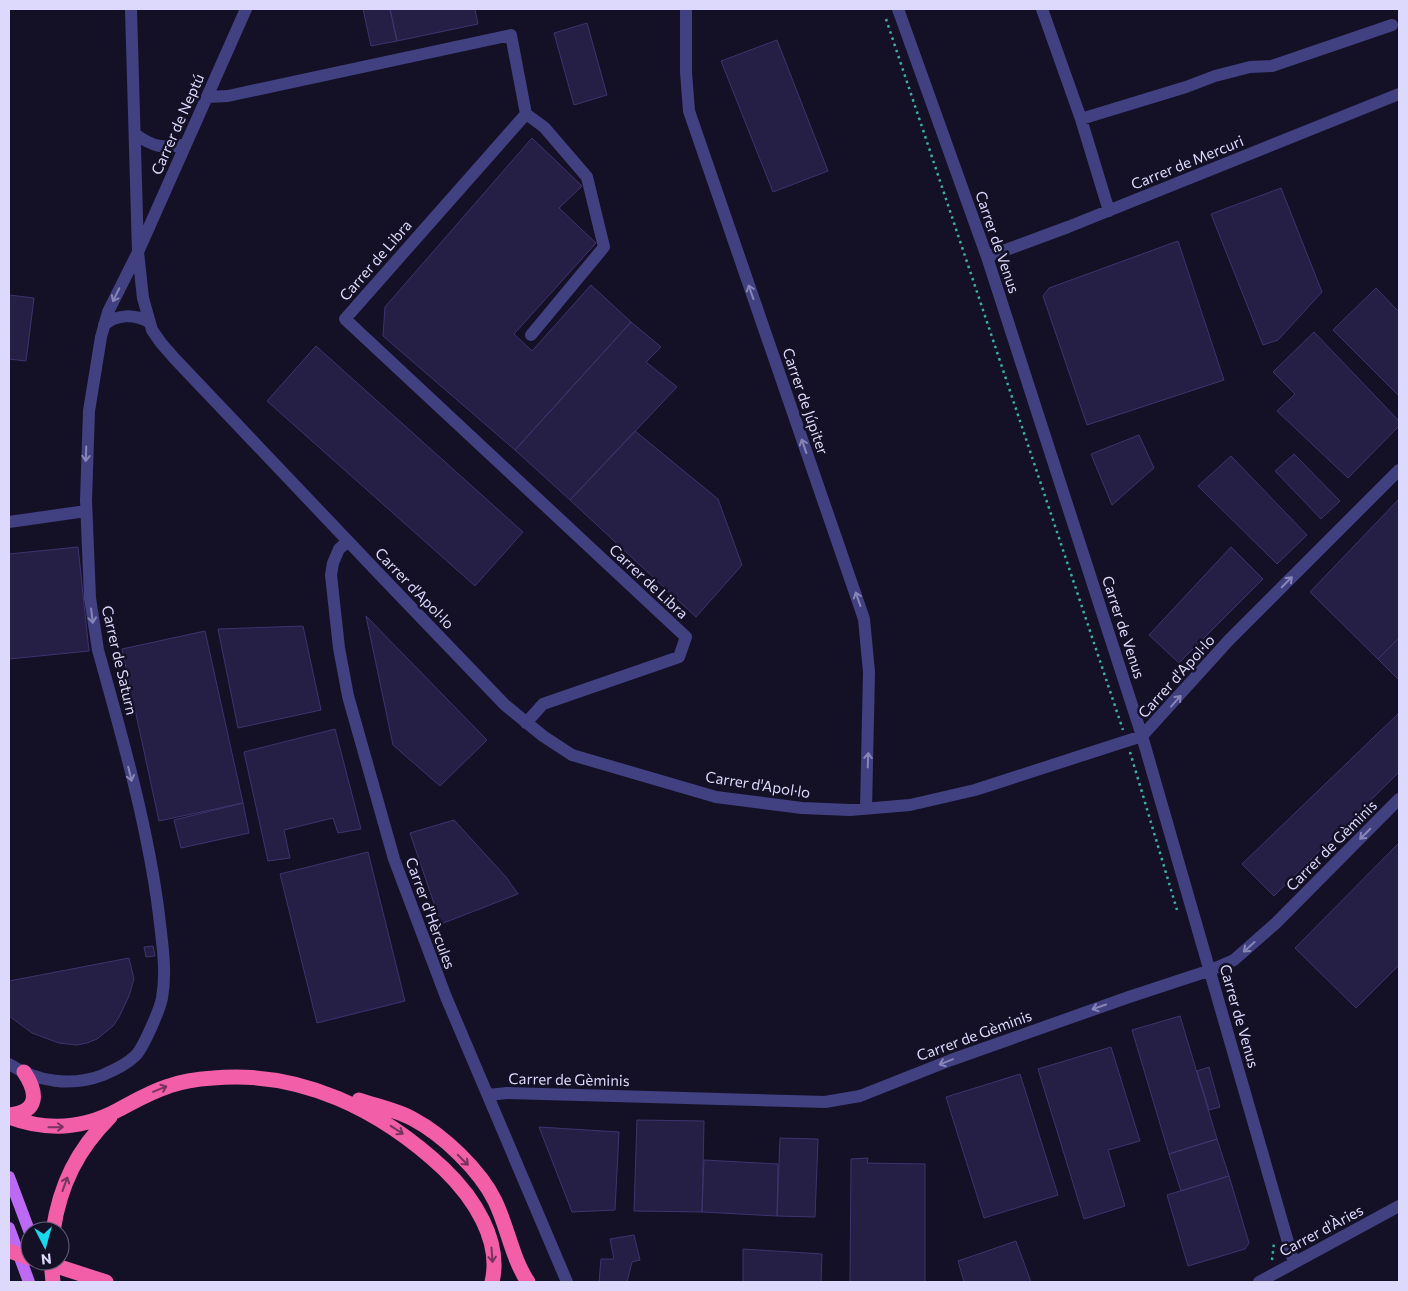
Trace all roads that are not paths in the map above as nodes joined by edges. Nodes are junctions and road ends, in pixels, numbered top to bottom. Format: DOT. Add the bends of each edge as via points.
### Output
graph roads {
  1 [pos="131,9"];
  2 [pos="246,9"];
  3 [pos="686,9"];
  4 [pos="898,9"];
  5 [pos="1042,9"];
  6 [pos="1392,25"];
  7 [pos="1399,94"];
  8 [pos="207,97"];
  9 [pos="526,114"];
  10 [pos="1081,119"];
  11 [pos="135,134"];
  12 [pos="186,144"];
  13 [pos="1109,211"];
  14 [pos="138,252"];
  15 [pos="987,257"];
  16 [pos="149,322"];
  17 [pos="104,325"];
  18 [pos="531,335"];
  19 [pos="1399,470"];
  20 [pos="86,511"];
  21 [pos="9,522"];
  22 [pos="348,541"];
  23 [pos="526,723"];
  24 [pos="1142,736"];
  25 [pos="1399,799"];
  26 [pos="866,809"];
  27 [pos="1211,970"];
  28 [pos="9,1064"];
  29 [pos="24,1072"];
  30 [pos="328,1093"];
  31 [pos="488,1095"];
  32 [pos="116,1111"];
  33 [pos="9,1116"];
  34 [pos="9,1178"];
  35 [pos="1399,1206"];
  36 [pos="25,1221"];
  37 [pos="55,1221"];
  38 [pos="9,1228"];
  39 [pos="1294,1263"];
  40 [pos="70,1270"];
  41 [pos="29,1282"];
  42 [pos="106,1282"];
  43 [pos="492,1282"];
  44 [pos="528,1282"];
  45 [pos="567,1282"];
  46 [pos="1259,1282"];
  1 -- 11 [label="street, Carrer de Saturn"];
  2 -- 8 [label="street, Carrer de Neptú"];
  26 -- 3 [label="street, Carrer de Júpiter, one-way" via="870,672 864,619 689,111"];
  4 -- 15 [label="street, Carrer de Venus"];
  5 -- 10 [label="street"];
  6 -- 10 [label="street" via="1272,66 1250,67 1215,76"];
  7 -- 13 [label="street, Carrer de Mercuri"];
  8 -- 9 [label="street" via="228,96 511,35"];
  8 -- 12 [label="street, Carrer de Neptú"];
  9 -- 18 [label="street" via="544,127 587,177 604,247"];
  9 -- 23 [label="street, Carrer de Libra" via="345,319 686,636 679,656 543,704"];
  10 -- 13 [label="street"];
  11 -- 12 [label="street" via="160,147"];
  11 -- 14 [label="street, Carrer de Saturn"];
  12 -- 14 [label="street, Carrer de Neptú"];
  13 -- 15 [label="street, Carrer de Mercuri"];
  14 -- 16 [label="street, Carrer d'Apol·lo"];
  14 -- 17 [label="street, Carrer de Saturn, one-way"];
  15 -- 24 [label="street, Carrer de Venus"];
  16 -- 17 [label="street" via="125,316"];
  16 -- 22 [label="street, Carrer d'Apol·lo" via="161,343"];
  17 -- 20 [label="street, Carrer de Saturn, one-way" via="89,411"];
  24 -- 19 [label="street, Carrer d'Apol·lo, one-way" via="1229,640"];
  20 -- 21 [label="street"];
  20 -- 29 [label="street, Carrer de Saturn, one-way" via="92,622 150,854 165,964 162,999 137,1055 116,1070 95,1078 64,1083"];
  22 -- 23 [label="street, Carrer d'Apol·lo" via="498,698"];
  22 -- 31 [label="street, Carrer d'Hèrcules" via="339,549 331,575 348,696 394,859 446,997"];
  23 -- 26 [label="street, Carrer d'Apol·lo" via="572,755 716,797 802,808"];
  24 -- 26 [label="street, Carrer d'Apol·lo" via="975,790 910,805"];
  24 -- 27 [label="street, Carrer de Venus"];
  25 -- 27 [label="street, Carrer de Gèminis, one-way" via="1276,923 1234,960"];
  27 -- 31 [label="street, Carrer de Gèminis, one-way" via="1052,1023 842,1101 507,1092"];
  27 -- 39 [label="street, Carrer de Venus"];
  28 -- 29 [label="street, Carrer de Saturn"];
  29 -- 33 [label="highway" via="32,1084 34,1101 28,1109"];
  32 -- 30 [label="highway, one-way" via="170,1085 234,1076 302,1084"];
  30 -- 43 [label="highway, one-way" via="380,1119 407,1137 465,1191 483,1220 492,1245"];
  30 -- 44 [label="highway, one-way" via="357,1099 412,1118 438,1135 472,1169 494,1200"];
  31 -- 45 [label="street, Carrer d'Hèrcules"];
  33 -- 32 [label="highway, one-way" via="34,1125 70,1126 93,1122"];
  37 -- 32 [label="highway, one-way" via="67,1178 78,1155"];
  34 -- 36 [label="main road"];
  35 -- 39 [label="street, Carrer d'Àries"];
  38 -- 41 [label="main road"];
  39 -- 46 [label="street, Carrer d'Àries"];
  40 -- 42 [label="highway, bridge"];
}
